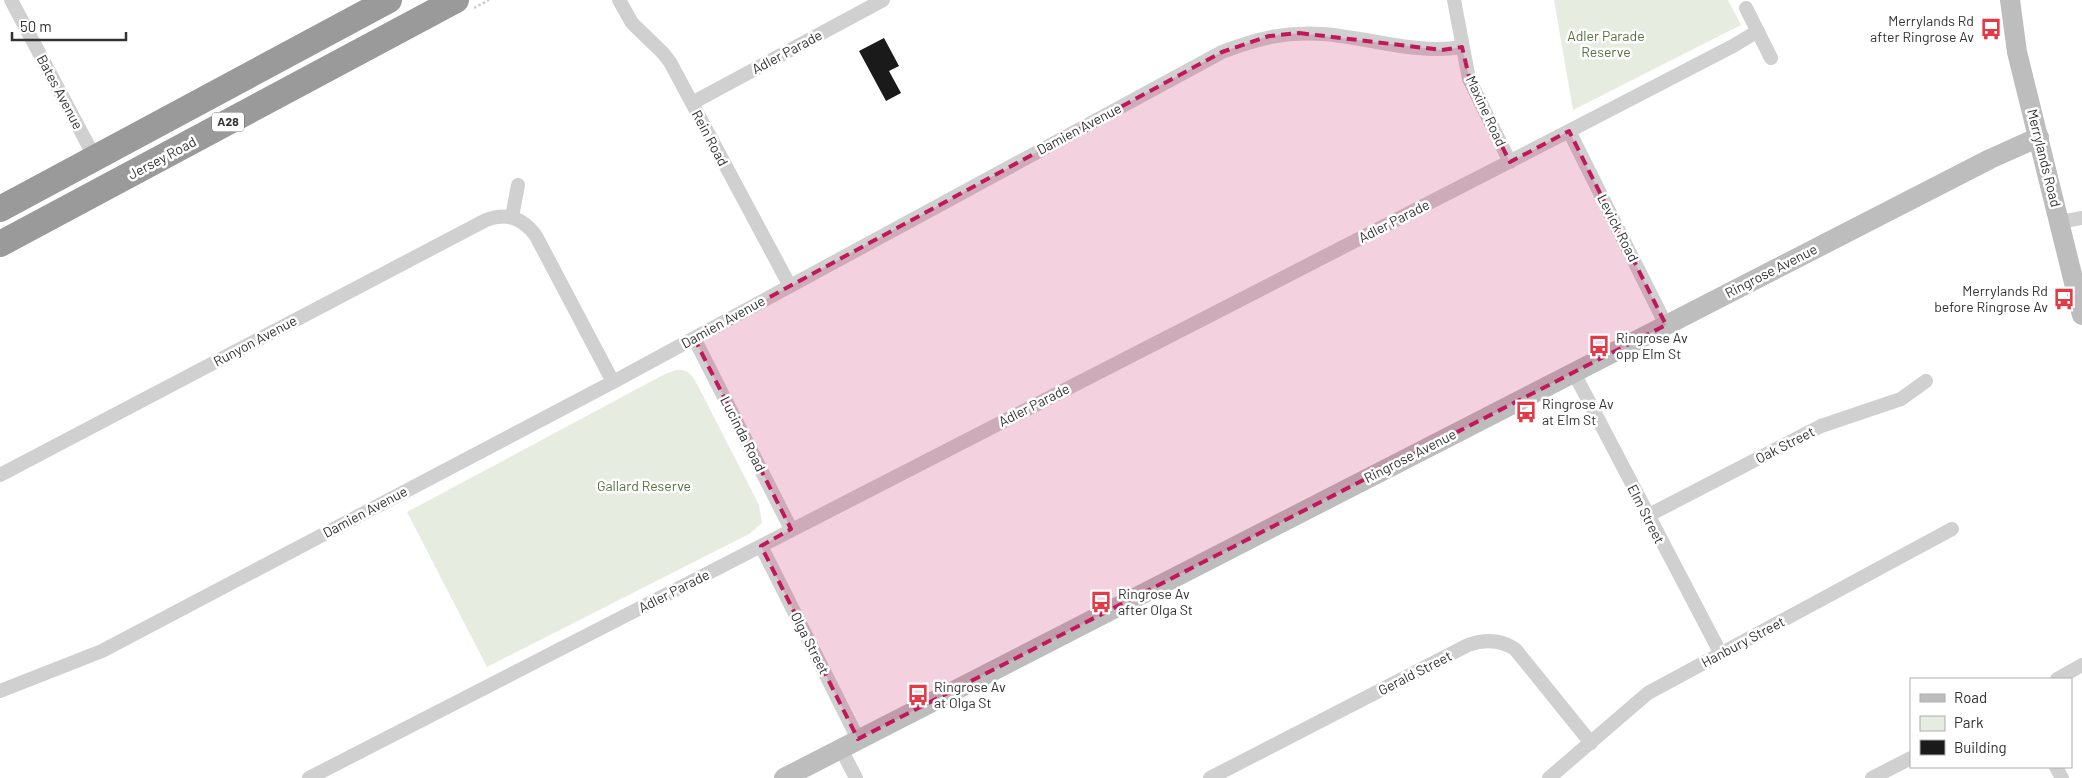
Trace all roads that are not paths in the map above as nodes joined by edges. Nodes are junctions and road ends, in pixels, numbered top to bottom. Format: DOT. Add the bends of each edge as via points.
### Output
graph roads {
  1 [pos="11,0"];
  2 [pos="389,0"];
  3 [pos="456,0"];
  4 [pos="619,0"];
  5 [pos="883,0"];
  6 [pos="1454,0"];
  7 [pos="2010,0"];
  8 [pos="1746,8"];
  9 [pos="1758,31"];
  10 [pos="1462,47"];
  11 [pos="1771,58"];
  12 [pos="692,104"];
  13 [pos="1569,132"];
  14 [pos="2039,137"];
  15 [pos="95,158"];
  16 [pos="1510,162"];
  17 [pos="518,185"];
  18 [pos="0,209"];
  19 [pos="512,217"];
  20 [pos="2082,218"];
  21 [pos="2060,222"];
  22 [pos="0,244"];
  23 [pos="790,286"];
  24 [pos="2082,315"];
  25 [pos="1666,325"];
  26 [pos="694,338"];
  27 [pos="1574,372"];
  28 [pos="1926,381"];
  29 [pos="613,382"];
  30 [pos="0,475"];
  31 [pos="1647,516"];
  32 [pos="791,529"];
  33 [pos="1952,529"];
  34 [pos="761,546"];
  35 [pos="1721,654"];
  36 [pos="2082,665"];
  37 [pos="2059,678"];
  38 [pos="0,691"];
  39 [pos="1591,742"];
  40 [pos="850,744"];
  41 [pos="1910,759"];
  42 [pos="309,778"];
  43 [pos="784,778"];
  44 [pos="856,778"];
  45 [pos="1210,778"];
  46 [pos="1549,778"];
  47 [pos="1872,778"];
  1 -- 15 [label="street, Bates Avenue"];
  2 -- 15 [label="highway, A28"];
  3 -- 22 [label="highway, Jersey Road / A28"];
  4 -- 12 [label="street, Rein Road" via="632,23 666,57"];
  5 -- 12 [label="street, Adler Parade"];
  6 -- 10 [label="street, Maxine Road"];
  7 -- 14 [label="street, Merrylands Road" via="2017,52"];
  8 -- 9 [label="street"];
  9 -- 11 [label="street"];
  9 -- 13 [label="street, Adler Parade"];
  10 -- 16 [label="street, Maxine Road" via="1472,85"];
  10 -- 23 [label="street, Damien Avenue" via="1437,50 1310,33 1252,41 1213,57"];
  12 -- 23 [label="street, Rein Road"];
  13 -- 16 [label="street, Adler Parade"];
  13 -- 25 [label="street, Levick Road"];
  14 -- 21 [label="street, Merrylands Road"];
  14 -- 25 [label="street, Ringrose Avenue"];
  15 -- 18 [label="highway, A28"];
  16 -- 32 [label="street, Adler Parade"];
  17 -- 19 [label="street"];
  19 -- 29 [label="street" via="526,224 536,236"];
  19 -- 30 [label="street, Runyon Avenue" via="486,220"];
  20 -- 21 [label="street"];
  21 -- 24 [label="street, Merrylands Road"];
  23 -- 26 [label="street, Damien Avenue"];
  25 -- 27 [label="street, Ringrose Avenue"];
  26 -- 29 [label="street, Damien Avenue"];
  26 -- 32 [label="street, Lucinda Road"];
  27 -- 31 [label="street, Elm Street"];
  27 -- 40 [label="street, Ringrose Avenue"];
  28 -- 31 [label="street, Oak Street" via="1901,399 1821,426"];
  29 -- 38 [label="street, Damien Avenue" via="94,655"];
  31 -- 35 [label="street, Elm Street"];
  32 -- 34 [label="street, Adler Parade"];
  33 -- 35 [label="street, Hanbury Street"];
  34 -- 40 [label="street, Olga Street"];
  34 -- 42 [label="street, Adler Parade"];
  35 -- 39 [label="street, Hanbury Street" via="1648,693"];
  36 -- 37 [label="street"];
  39 -- 45 [label="street, Gerald Street" via="1515,649 1488,640 1468,645"];
  39 -- 46 [label="street, Hanbury Street"];
  40 -- 43 [label="street, Ringrose Avenue"];
  40 -- 44 [label="street, Olga Street"];
  41 -- 47 [label="street"];
}
